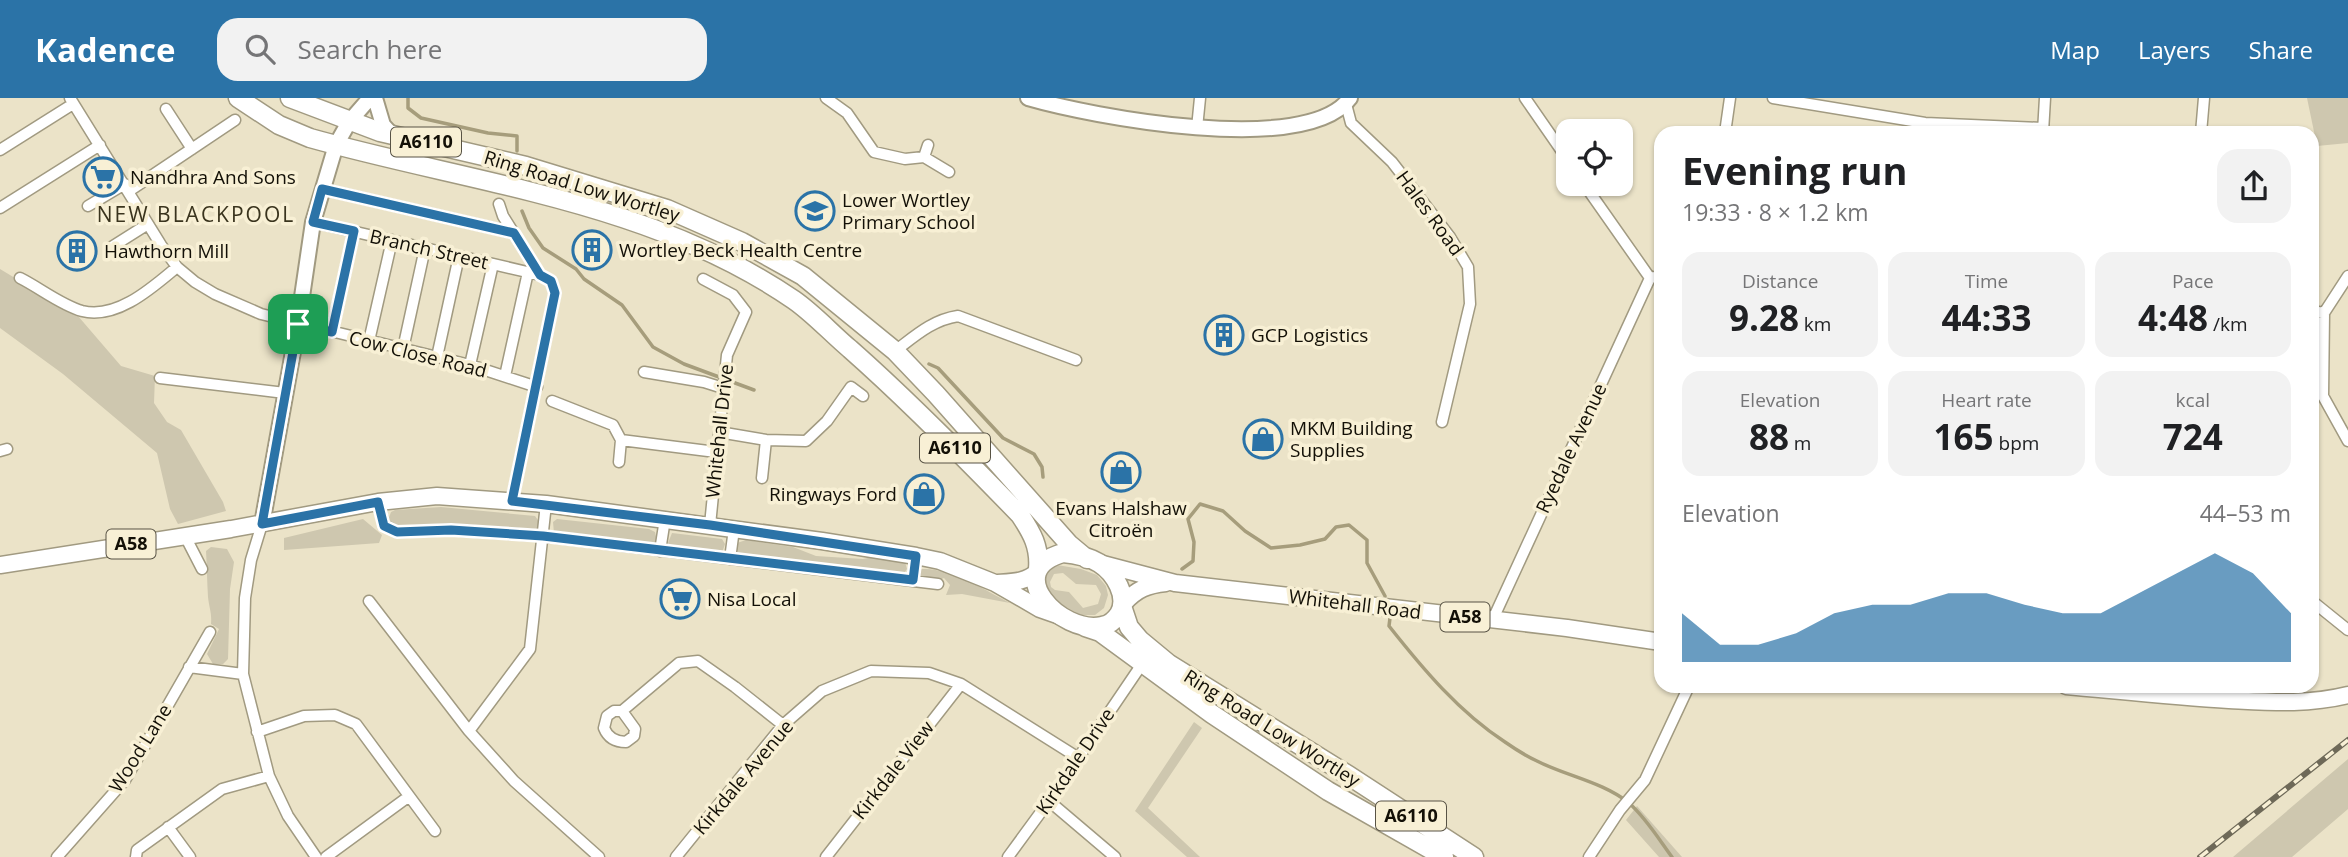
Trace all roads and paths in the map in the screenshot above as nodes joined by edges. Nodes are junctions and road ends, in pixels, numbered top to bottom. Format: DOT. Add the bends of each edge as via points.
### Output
graph roads {
  1 [pos="238,98"];
  2 [pos="373,98"];
  3 [pos="826,98"];
  4 [pos="1028,98"];
  5 [pos="1200,98"];
  6 [pos="1525,98"];
  7 [pos="1730,98"];
  8 [pos="1773,98"];
  9 [pos="2045,98"];
  10 [pos="2204,98"];
  11 [pos="291,99"];
  12 [pos="72,101"];
  13 [pos="1348,101"];
  14 [pos="166,109"];
  15 [pos="235,120"];
  16 [pos="349,122"];
  17 [pos="1726,126"];
  18 [pos="1969,126"];
  19 [pos="2043,126"];
  20 [pos="2202,126"];
  21 [pos="1197,128"];
  22 [pos="392,135"];
  23 [pos="1556,143"];
  24 [pos="100,145"];
  25 [pos="336,145"];
  26 [pos="928,145"];
  27 [pos="192,149"];
  28 [pos="0,150"];
  29 [pos="373,155"];
  30 [pos="924,157"];
  31 [pos="949,172"];
  32 [pos="127,188"];
  33 [pos="322,189"];
  34 [pos="1592,196"];
  35 [pos="499,204"];
  36 [pos="88,206"];
  37 [pos="0,208"];
  38 [pos="313,222"];
  39 [pos="148,224"];
  40 [pos="354,231"];
  41 [pos="514,233"];
  42 [pos="393,240"];
  43 [pos="110,248"];
  44 [pos="425,248"];
  45 [pos="459,256"];
  46 [pos="493,264"];
  47 [pos="177,267"];
  48 [pos="528,272"];
  49 [pos="542,276"];
  50 [pos="2348,276"];
  51 [pos="1654,277"];
  52 [pos="20,278"];
  53 [pos="1650,278"];
  54 [pos="703,279"];
  55 [pos="2319,312"];
  56 [pos="2323,313"];
  57 [pos="298,324"];
  58 [pos="332,332"];
  59 [pos="369,341"];
  60 [pos="403,349"];
  61 [pos="895,351"];
  62 [pos="436,357"];
  63 [pos="1076,360"];
  64 [pos="470,365"];
  65 [pos="644,372"];
  66 [pos="505,376"];
  67 [pos="160,378"];
  68 [pos="537,387"];
  69 [pos="723,388"];
  70 [pos="285,393"];
  71 [pos="863,396"];
  72 [pos="2323,396"];
  73 [pos="2319,398"];
  74 [pos="552,401"];
  75 [pos="1442,422"];
  76 [pos="719,432"];
  77 [pos="945,437"];
  78 [pos="621,440"];
  79 [pos="766,440"];
  80 [pos="2348,441"];
  81 [pos="716,452"];
  82 [pos="619,462"];
  83 [pos="762,478"];
  84 [pos="512,501"];
  85 [pos="378,502"];
  86 [pos="546,504"];
  87 [pos="665,519"];
  88 [pos="262,524"];
  89 [pos="710,525"];
  90 [pos="734,529"];
  91 [pos="185,536"];
  92 [pos="543,536"];
  93 [pos="660,551"];
  94 [pos="916,556"];
  95 [pos="730,559"];
  96 [pos="1093,561"];
  97 [pos="0,565"];
  98 [pos="202,569"];
  99 [pos="1038,570"];
  100 [pos="913,580"];
  101 [pos="995,583"];
  102 [pos="1175,583"];
  103 [pos="938,584"];
  104 [pos="369,601"];
  105 [pos="1123,605"];
  106 [pos="2319,607"];
  107 [pos="1062,617"];
  108 [pos="1493,619"];
  109 [pos="1084,627"];
  110 [pos="2348,630"];
  111 [pos="210,632"];
  112 [pos="1654,641"];
  113 [pos="1142,664"];
  114 [pos="189,667"];
  115 [pos="243,674"];
  116 [pos="961,684"];
  117 [pos="1686,693"];
  118 [pos="2135,693"];
  119 [pos="2348,695"];
  120 [pos="622,711"];
  121 [pos="783,725"];
  122 [pos="469,731"];
  123 [pos="257,732"];
  124 [pos="1077,757"];
  125 [pos="269,776"];
  126 [pos="408,797"];
  127 [pos="1049,801"];
  128 [pos="169,827"];
  129 [pos="435,831"];
  130 [pos="57,857"];
  131 [pos="136,857"];
  132 [pos="190,857"];
  133 [pos="316,857"];
  134 [pos="326,857"];
  135 [pos="599,857"];
  136 [pos="676,857"];
  137 [pos="826,857"];
  138 [pos="1008,857"];
  139 [pos="1115,857"];
  140 [pos="1444,857"];
  141 [pos="1474,857"];
  142 [pos="1589,857"];
  1 -- 25 [label="highway, Ring Road Low Wortley / A6110" via="278,125"];
  2 -- 16 [label="street"];
  2 -- 22 [label="street"];
  3 -- 30 [label="street" via="846,113 874,152 905,159"];
  4 -- 21 [label="street"];
  5 -- 21 [label="street"];
  6 -- 23 [label="street"];
  7 -- 17 [label="street"];
  8 -- 18 [label="street"];
  9 -- 19 [label="street"];
  10 -- 20 [label="street"];
  11 -- 16 [label="highway, Ring Road Low Wortley / A6110"];
  11 -- 25 [label="highway, A6110" via="327,128"];
  12 -- 24 [label="street, Cow Close Road"];
  12 -- 28 [label="street"];
  13 -- 21 [label="street" via="1318,119 1288,126"];
  13 -- 75 [label="street, Hales Road" via="1351,124 1392,162 1468,267 1470,304"];
  14 -- 27 [label="street"];
  15 -- 27 [label="street"];
  16 -- 22 [label="highway, Ring Road Low Wortley / A6110"];
  16 -- 25 [label="street"];
  16 -- 29 [label="highway, A6110" via="360,144"];
  22 -- 61 [label="highway, Ring Road Low Wortley / A6110" via="514,163 667,209 742,242 803,276"];
  24 -- 32 [label="street, Cow Close Road"];
  24 -- 37 [label="street"];
  25 -- 29 [label="highway, Ring Road Low Wortley / A6110"];
  25 -- 33 [label="street"];
  26 -- 30 [label="street"];
  27 -- 32 [label="street"];
  29 -- 77 [label="highway, Ring Road Low Wortley / A6110" via="585,205 642,223 723,259 796,302"];
  30 -- 31 [label="street"];
  32 -- 36 [label="street"];
  32 -- 39 [label="street, Cow Close Road"];
  33 -- 38 [label="street"];
  33 -- 41 [label="street"];
  34 -- 53 [label="street"];
  35 -- 41 [label="street"];
  38 -- 40 [label="street, Branch Street"];
  38 -- 57 [label="street"];
  39 -- 43 [label="street"];
  39 -- 47 [label="street, Cow Close Road"];
  40 -- 42 [label="street, Branch Street"];
  40 -- 58 [label="street"];
  41 -- 49 [label="street"];
  42 -- 44 [label="street, Branch Street"];
  42 -- 59 [label="street"];
  44 -- 45 [label="street, Branch Street"];
  44 -- 60 [label="street"];
  45 -- 46 [label="street, Branch Street"];
  45 -- 62 [label="street"];
  46 -- 48 [label="street, Branch Street"];
  46 -- 64 [label="street"];
  47 -- 52 [label="street" via="149,291 95,313 79,310"];
  47 -- 57 [label="street, Cow Close Road" via="240,307"];
  48 -- 49 [label="street, Branch Street"];
  48 -- 66 [label="street"];
  49 -- 68 [label="street" via="551,281 555,293"];
  50 -- 56 [label="street"];
  51 -- 53 [label="street"];
  53 -- 108 [label="street, Ryedale Avenue"];
  54 -- 69 [label="street, Whitehall Drive" via="733,295 746,312 727,355"];
  55 -- 56 [label="street"];
  56 -- 72 [label="street"];
  57 -- 58 [label="street, Cow Close Road"];
  57 -- 70 [label="street"];
  58 -- 59 [label="street, Cow Close Road"];
  59 -- 60 [label="street, Cow Close Road"];
  60 -- 62 [label="street, Cow Close Road"];
  61 -- 63 [label="street" via="942,318 958,316"];
  61 -- 77 [label="highway" via="894,370"];
  61 -- 96 [label="highway, Ring Road Low Wortley / A6110" via="1069,544"];
  62 -- 64 [label="street, Cow Close Road"];
  64 -- 66 [label="street, Cow Close Road"];
  65 -- 69 [label="street"];
  66 -- 68 [label="street, Cow Close Road"];
  67 -- 70 [label="street"];
  68 -- 84 [label="street"];
  69 -- 76 [label="street, Whitehall Drive"];
  70 -- 88 [label="street"];
  71 -- 79 [label="street" via="846,384 827,421 807,441"];
  72 -- 73 [label="street"];
  72 -- 80 [label="street"];
  74 -- 78 [label="street" via="613,425"];
  76 -- 79 [label="street"];
  76 -- 81 [label="street, Whitehall Drive"];
  77 -- 99 [label="highway, Ring Road Low Wortley / A6110" via="1020,514 1035,538"];
  78 -- 81 [label="street"];
  78 -- 82 [label="street"];
  79 -- 83 [label="street"];
  81 -- 89 [label="street, Whitehall Drive"];
  84 -- 85 [label="main road, A58" via="437,496"];
  84 -- 86 [label="main road, A58"];
  85 -- 88 [label="main road, A58"];
  85 -- 92 [label="street" via="384,526 397,532"];
  86 -- 87 [label="main road, A58"];
  86 -- 92 [label="street"];
  87 -- 89 [label="main road, A58"];
  87 -- 93 [label="street"];
  88 -- 91 [label="main road, A58"];
  88 -- 115 [label="street" via="245,598"];
  89 -- 90 [label="main road, A58"];
  90 -- 94 [label="main road, A58"];
  90 -- 95 [label="street"];
  91 -- 97 [label="main road, A58"];
  91 -- 98 [label="street"];
  92 -- 93 [label="street"];
  92 -- 122 [label="street" via="530,649"];
  93 -- 95 [label="street"];
  94 -- 100 [label="street"];
  94 -- 101 [label="main road, A58"];
  95 -- 100 [label="street"];
  96 -- 99 [label="highway" via="1063,554 1053,556"];
  96 -- 102 [label="main road, Whitehall Road / A58"];
  96 -- 105 [label="highway, A6110" via="1118,585"];
  99 -- 101 [label="main road" via="1017,582"];
  99 -- 107 [label="highway, A6110" via="1037,594"];
  100 -- 103 [label="street"];
  101 -- 107 [label="main road, A58"];
  102 -- 105 [label="main road, Whitehall Road / A58" via="1149,584 1136,590"];
  102 -- 108 [label="main road, Whitehall Road / A58"];
  104 -- 122 [label="street"];
  105 -- 109 [label="highway" via="1107,625"];
  105 -- 141 [label="highway, Ring Road Low Wortley / A6110" via="1129,627 1169,664"];
  106 -- 110 [label="street"];
  107 -- 109 [label="highway, A6110"];
  108 -- 112 [label="main road, Whitehall Road / A58"];
  109 -- 113 [label="highway, Ring Road Low Wortley / A6110" via="1100,632"];
  111 -- 114 [label="street, Wood Lane"];
  113 -- 124 [label="street, Kirkdale Drive"];
  113 -- 140 [label="highway, Ring Road Low Wortley / A6110" via="1328,790"];
  114 -- 115 [label="street"];
  114 -- 130 [label="street, Wood Lane" via="125,780"];
  115 -- 123 [label="street"];
  116 -- 121 [label="street, Kirkdale Avenue" via="929,673 871,671 822,691"];
  116 -- 124 [label="street, Kirkdale Avenue"];
  116 -- 137 [label="street, Kirkdale View"];
  117 -- 142 [label="street" via="1645,780"];
  118 -- 119 [label="main road" via="2291,704"];
  120 -- 121 [label="street" via="679,663 698,662"];
  121 -- 136 [label="street, Kirkdale Avenue"];
  122 -- 135 [label="street" via="514,781"];
  123 -- 125 [label="street"];
  123 -- 126 [label="street" via="304,716 335,715 356,724"];
  124 -- 127 [label="street, Kirkdale Drive"];
  125 -- 128 [label="street" via="222,789"];
  125 -- 133 [label="street" via="288,816"];
  126 -- 129 [label="street"];
  126 -- 134 [label="street"];
  127 -- 138 [label="street, Kirkdale Drive"];
  127 -- 139 [label="street"];
  128 -- 131 [label="street" via="137,850"];
  128 -- 132 [label="street"];
}
